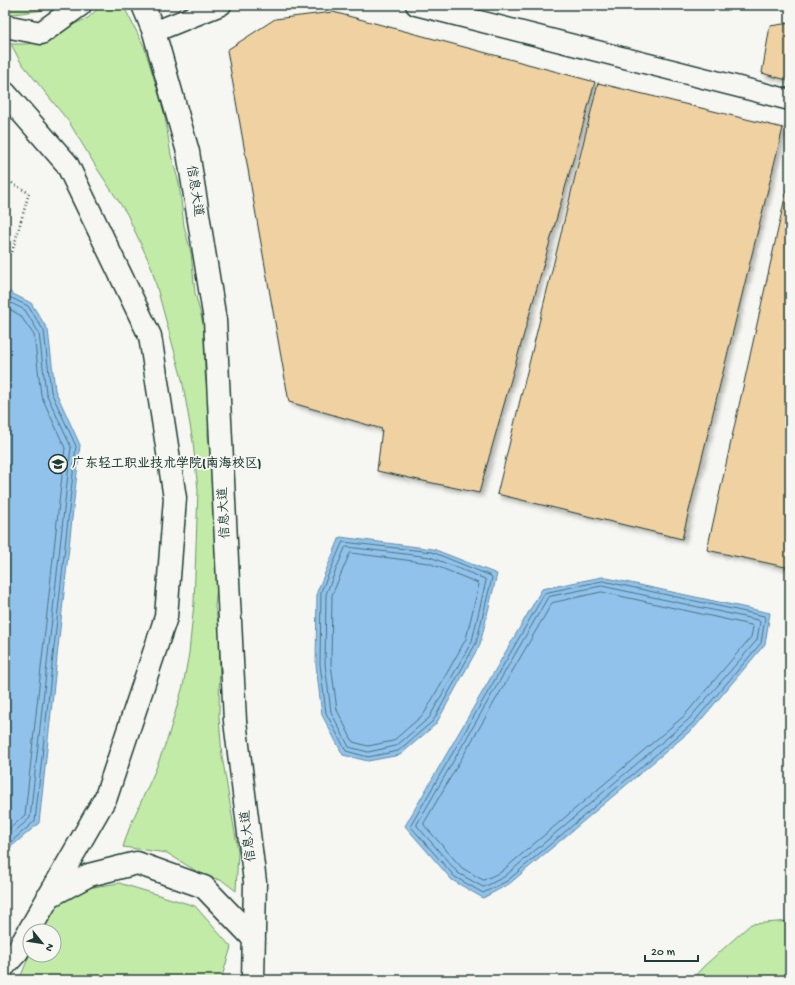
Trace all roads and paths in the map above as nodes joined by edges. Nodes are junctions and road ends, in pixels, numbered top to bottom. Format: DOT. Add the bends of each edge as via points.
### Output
graph roads {
  1 [pos="80,5"];
  2 [pos="143,5"];
  3 [pos="221,5"];
  4 [pos="416,5"];
  5 [pos="5,26"];
  6 [pos="154,32"];
  7 [pos="5,93"];
  8 [pos="790,100"];
  9 [pos="5,179"];
  10 [pos="12,252"];
  11 [pos="48,897"];
  12 [pos="254,939"];
  13 [pos="5,965"];
  14 [pos="253,980"];
  1 -- 5 [label="main road" via="41,33"];
  2 -- 6 [label="main road, 信息大道"];
  3 -- 6 [label="street"];
  4 -- 8 [label="street"];
  6 -- 12 [label="main road, 信息大道" via="188,152 215,320 235,720 255,882"];
  7 -- 11 [label="main road" via="67,164 150,336 175,498 166,617 106,798"];
  9 -- 10 [label="path" via="28,194"];
  11 -- 12 [label="main road" via="90,875 137,863 204,887"];
  11 -- 13 [label="main road" via="17,952"];
  12 -- 14 [label="main road, 信息大道"];
}
